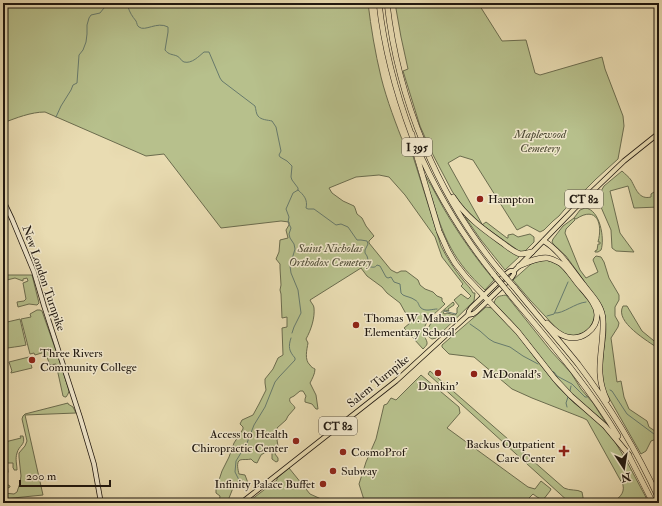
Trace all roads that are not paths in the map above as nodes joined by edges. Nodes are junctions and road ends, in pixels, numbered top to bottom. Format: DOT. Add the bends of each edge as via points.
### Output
graph roads {
  1 [pos="379,3"];
  2 [pos="387,3"];
  3 [pos="412,134"];
  4 [pos="659,134"];
  5 [pos="444,186"];
  6 [pos="3,200"];
  7 [pos="544,241"];
  8 [pos="532,252"];
  9 [pos="519,266"];
  10 [pos="514,271"];
  11 [pos="484,296"];
  12 [pos="489,300"];
  13 [pos="531,308"];
  14 [pos="468,315"];
  15 [pos="610,409"];
  16 [pos="629,455"];
  17 [pos="659,499"];
  18 [pos="101,503"];
  19 [pos="241,503"];
  20 [pos="653,503"];
  1 -- 3 [label="highway, I 395" via="392,74"];
  2 -- 5 [label="highway, I 395" via="394,49 407,98 424,145"];
  3 -- 11 [label="highway" via="444,243 458,267"];
  3 -- 16 [label="highway, I 395, bridge" via="447,207 472,246 580,380"];
  4 -- 7 [label="main road, Salem Turnpike / CT 82" via="624,161"];
  5 -- 8 [label="highway" via="466,214 482,228 517,252"];
  5 -- 13 [label="highway, I 395, bridge" via="472,234"];
  6 -- 18 [label="main road, New London Turnpike" via="34,272 94,464"];
  7 -- 8 [label="main road, Salem Turnpike / CT 82"];
  7 -- 15 [label="highway" via="569,266 601,309 603,325 599,376"];
  8 -- 9 [label="main road, Salem Turnpike / CT 82"];
  9 -- 10 [label="main road, Salem Turnpike / CT 82"];
  9 -- 13 [label="highway" via="543,258 560,263 592,301 596,307 597,317 594,326 587,333 571,338 557,332"];
  10 -- 11 [label="main road, Salem Turnpike / CT 82" via="507,273"];
  10 -- 12 [label="main road, Salem Turnpike / CT 82" via="512,277"];
  11 -- 12 [label="highway"];
  11 -- 14 [label="main road, Salem Turnpike / CT 82" via="470,309"];
  12 -- 14 [label="main road, Salem Turnpike / CT 82"];
  12 -- 16 [label="highway" via="518,332 555,380 605,426"];
  13 -- 15 [label="highway, I 395" via="574,359"];
  14 -- 19 [label="main road, Salem Turnpike / CT 82" via="396,381"];
  15 -- 17 [label="highway, I 395" via="636,452"];
  16 -- 20 [label="highway, I 395"];
}
